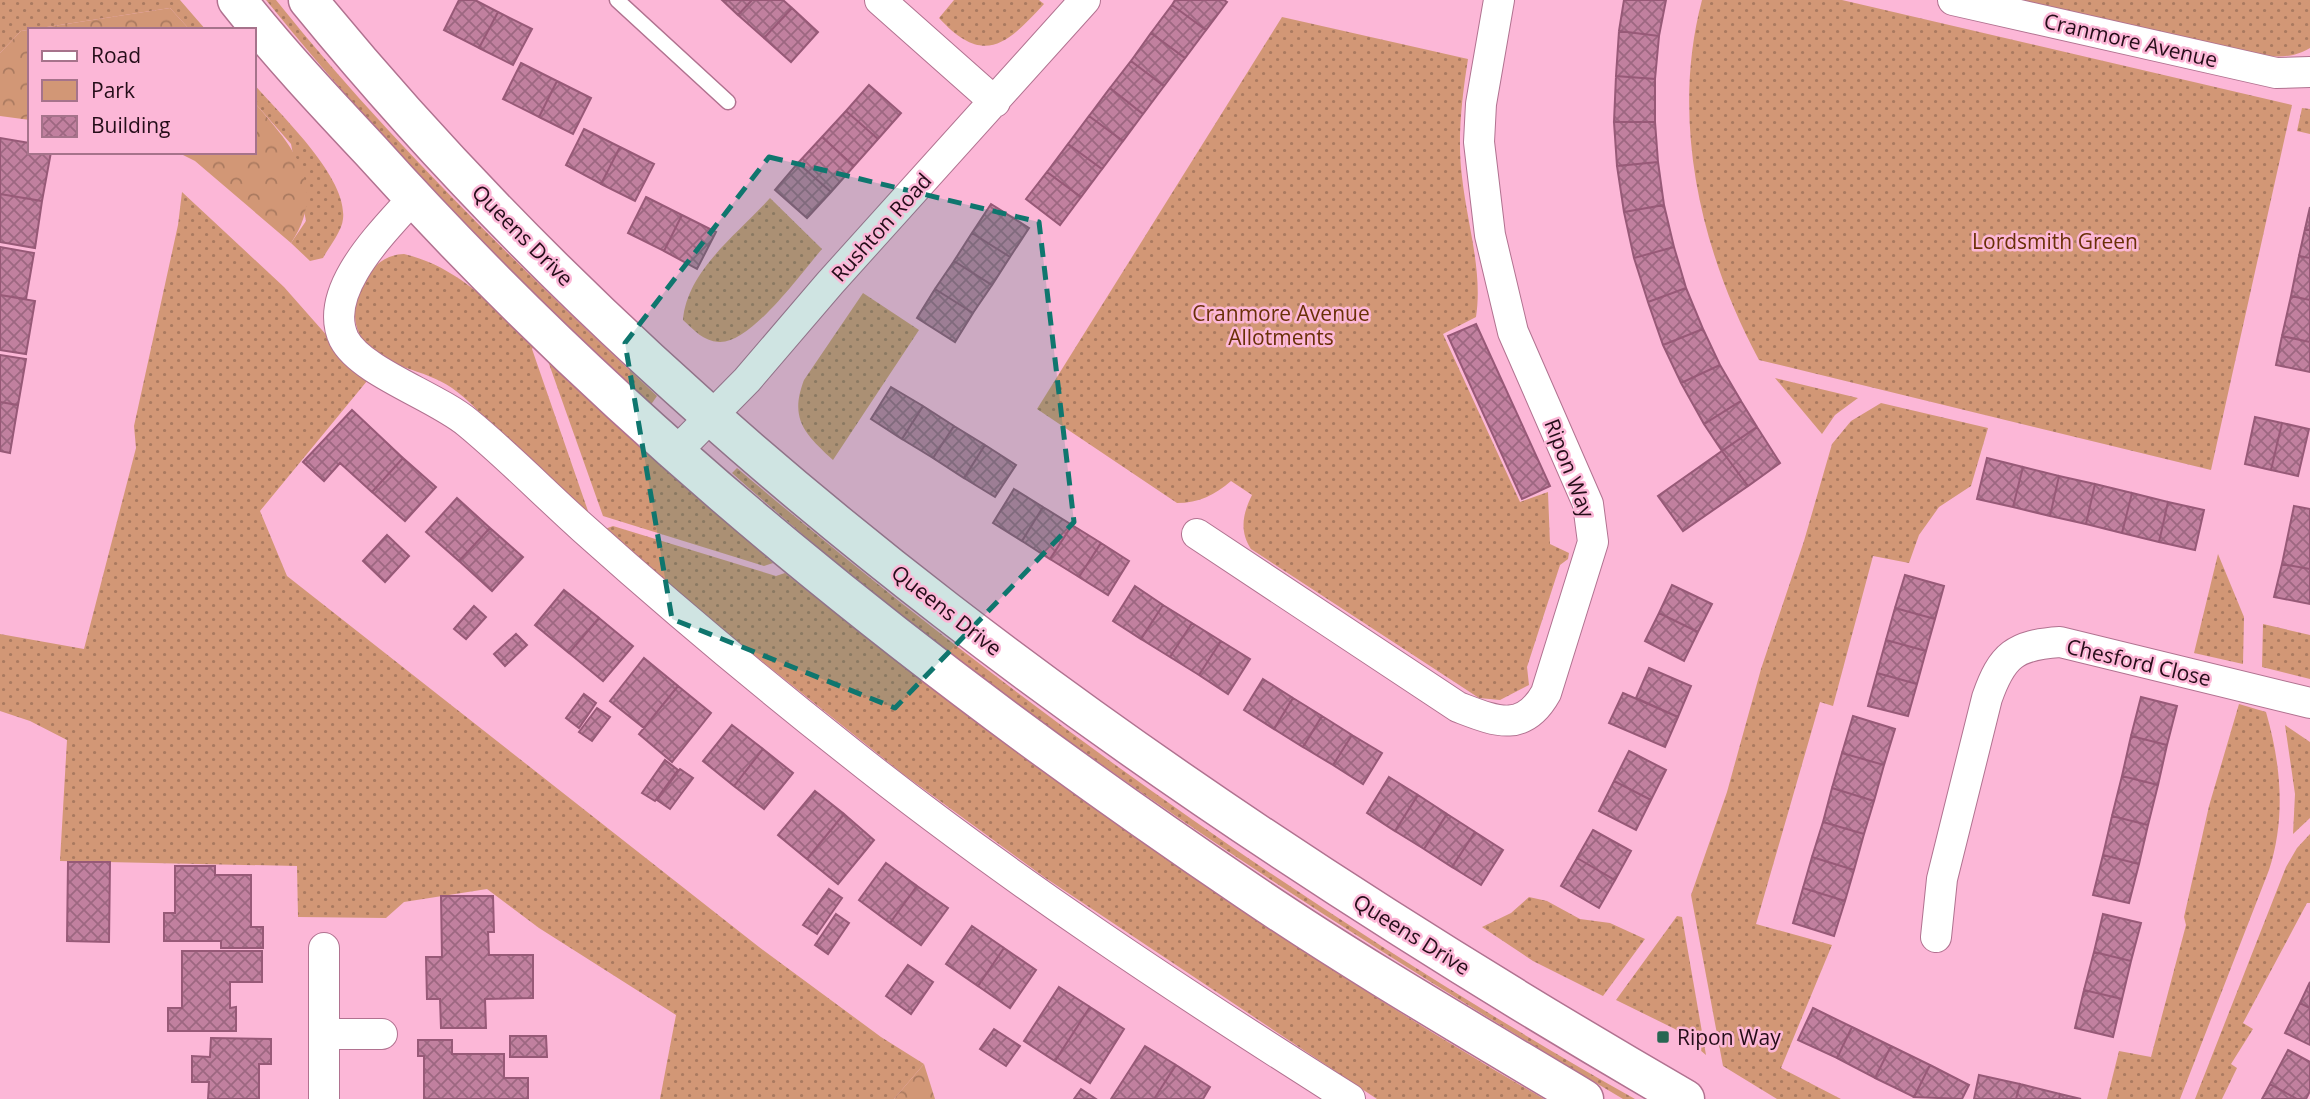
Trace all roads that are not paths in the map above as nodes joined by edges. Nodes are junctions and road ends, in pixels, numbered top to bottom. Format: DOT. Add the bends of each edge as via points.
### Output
graph roads {
  1 [pos="237,0"];
  2 [pos="308,0"];
  3 [pos="617,0"];
  4 [pos="880,0"];
  5 [pos="1085,0"];
  6 [pos="1499,0"];
  7 [pos="1953,0"];
  8 [pos="2310,72"];
  9 [pos="727,102"];
  10 [pos="995,102"];
  11 [pos="413,198"];
  12 [pos="712,417"];
  13 [pos="675,453"];
  14 [pos="1197,534"];
  15 [pos="2310,703"];
  16 [pos="1936,937"];
  17 [pos="324,948"];
  18 [pos="325,1034"];
  19 [pos="382,1034"];
  20 [pos="324,1099"];
  21 [pos="1350,1099"];
  22 [pos="1584,1099"];
  23 [pos="1685,1099"];
  1 -- 11 [label="main road"];
  2 -- 12 [label="main road, Queens Drive" via="513,227"];
  3 -- 9 [label="lane"];
  4 -- 10 [label="street"];
  5 -- 10 [label="street, Rushton Road"];
  6 -- 14 [label="street, Ripon Way" via="1479,142 1490,236 1513,332 1588,504 1593,542 1539,706 1513,722 1458,707"];
  7 -- 8 [label="street, Cranmore Avenue" via="2276,73"];
  10 -- 12 [label="street, Rushton Road"];
  11 -- 13 [label="main road" via="543,332"];
  11 -- 21 [label="street" via="361,260 342,297 340,325 354,353 467,422 683,616 923,809 1114,943"];
  12 -- 13 [label="street, Rushton Road"];
  12 -- 23 [label="main road, Queens Drive" via="884,561 1082,712 1292,858"];
  13 -- 22 [label="main road" via="877,622 1082,776 1250,893"];
  15 -- 16 [label="street, Chesford Close" via="2060,642 2021,648 2007,657 1996,673 1987,698 1942,879"];
  17 -- 18 [label="street"];
  18 -- 19 [label="street"];
  18 -- 20 [label="street"];
}
